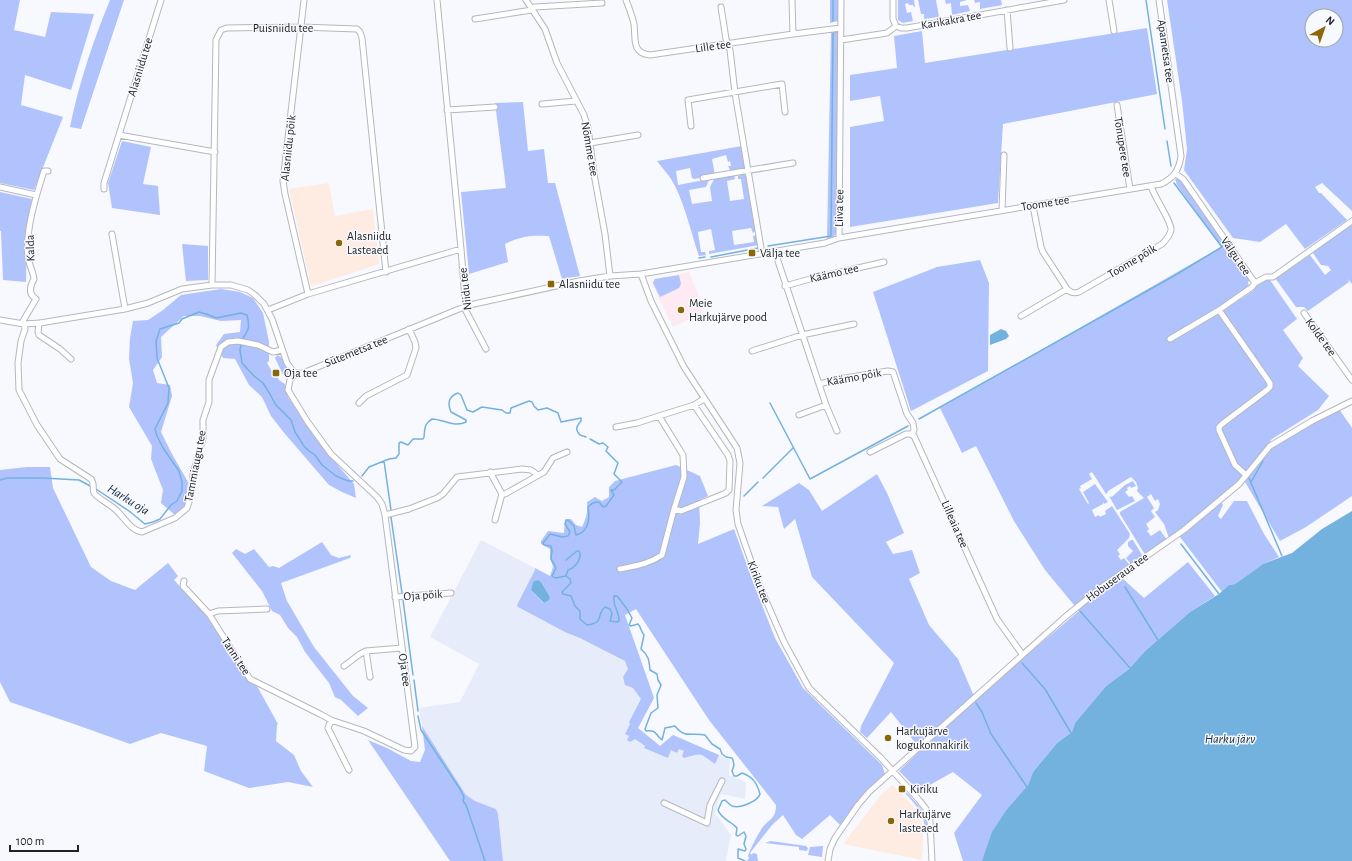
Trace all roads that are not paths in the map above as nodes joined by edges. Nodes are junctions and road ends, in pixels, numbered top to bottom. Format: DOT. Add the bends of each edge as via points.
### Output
graph roads {
  1 [pos="161,0"];
  2 [pos="304,0"];
  3 [pos="437,0"];
  4 [pos="526,0"];
  5 [pos="626,0"];
  6 [pos="792,0"];
  7 [pos="841,0"];
  8 [pos="893,0"];
  9 [pos="1064,0"];
  10 [pos="1109,0"];
  11 [pos="1158,0"];
  12 [pos="602,4"];
  13 [pos="721,7"];
  14 [pos="531,9"];
  15 [pos="1007,10"];
  16 [pos="475,19"];
  17 [pos="896,26"];
  18 [pos="301,27"];
  19 [pos="841,28"];
  20 [pos="1114,30"];
  21 [pos="793,34"];
  22 [pos="841,40"];
  23 [pos="728,44"];
  24 [pos="1010,48"];
  25 [pos="735,93"];
  26 [pos="576,102"];
  27 [pos="542,104"];
  28 [pos="1117,106"];
  29 [pos="495,107"];
  30 [pos="447,110"];
  31 [pos="785,112"];
  32 [pos="691,126"];
  33 [pos="119,135"];
  34 [pos="638,135"];
  35 [pos="590,143"];
  36 [pos="215,152"];
  37 [pos="1004,155"];
  38 [pos="793,163"];
  39 [pos="48,171"];
  40 [pos="747,171"];
  41 [pos="1176,174"];
  42 [pos="703,178"];
  43 [pos="1151,186"];
  44 [pos="0,187"];
  45 [pos="104,189"];
  46 [pos="1130,189"];
  47 [pos="36,195"];
  48 [pos="1033,206"];
  49 [pos="1002,210"];
  50 [pos="1352,222"];
  51 [pos="112,234"];
  52 [pos="839,238"];
  53 [pos="461,249"];
  54 [pos="775,252"];
  55 [pos="762,254"];
  56 [pos="884,262"];
  57 [pos="386,272"];
  58 [pos="641,274"];
  59 [pos="610,276"];
  60 [pos="1255,283"];
  61 [pos="212,285"];
  62 [pos="786,286"];
  63 [pos="1067,289"];
  64 [pos="308,294"];
  65 [pos="466,306"];
  66 [pos="125,309"];
  67 [pos="268,310"];
  68 [pos="1219,310"];
  69 [pos="1304,313"];
  70 [pos="1021,316"];
  71 [pos="0,320"];
  72 [pos="39,323"];
  73 [pos="24,324"];
  74 [pos="854,324"];
  75 [pos="409,329"];
  76 [pos="802,335"];
  77 [pos="1170,339"];
  78 [pos="282,350"];
  79 [pos="486,350"];
  80 [pos="752,351"];
  81 [pos="72,359"];
  82 [pos="296,373"];
  83 [pos="1352,380"];
  84 [pos="819,384"];
  85 [pos="704,399"];
  86 [pos="1352,401"];
  87 [pos="359,403"];
  88 [pos="694,405"];
  89 [pos="826,405"];
  90 [pos="799,415"];
  91 [pos="659,416"];
  92 [pos="616,427"];
  93 [pos="836,431"];
  94 [pos="912,435"];
  95 [pos="567,452"];
  96 [pos="870,452"];
  97 [pos="490,472"];
  98 [pos="538,475"];
  99 [pos="1246,475"];
  100 [pos="502,494"];
  101 [pos="674,509"];
  102 [pos="385,514"];
  103 [pos="495,520"];
  104 [pos="620,569"];
  105 [pos="184,581"];
  106 [pos="451,593"];
  107 [pos="395,597"];
  108 [pos="267,609"];
  109 [pos="209,614"];
  110 [pos="402,648"];
  111 [pos="366,651"];
  112 [pos="1022,654"];
  113 [pos="344,666"];
  114 [pos="370,677"];
  115 [pos="331,720"];
  116 [pos="414,742"];
  117 [pos="349,770"];
  118 [pos="893,771"];
  119 [pos="722,781"];
  120 [pos="664,803"];
  121 [pos="828,861"];
  122 [pos="932,861"];
  1 -- 33 [label="street, Alasniidu tee"];
  2 -- 18 [label="street, Alasniidu põik"];
  3 -- 30 [label="street"];
  4 -- 14 [label="street, Nõmme tee"];
  5 -- 23 [label="street, Lille tee" via="633,18 635,44 642,53 650,55"];
  6 -- 21 [label="street"];
  7 -- 19 [label="street, Liiva tee"];
  8 -- 17 [label="street" via="893,19"];
  9 -- 15 [label="street, Karikakra tee"];
  10 -- 20 [label="street"];
  11 -- 41 [label="street, Apametsa tee" via="1181,156"];
  12 -- 14 [label="street"];
  13 -- 23 [label="street"];
  14 -- 16 [label="street"];
  14 -- 26 [label="street, Nõmme tee" via="545,29 557,64"];
  15 -- 17 [label="street, Karikakra tee" via="907,28"];
  15 -- 24 [label="street"];
  17 -- 22 [label="street, Karikakra tee" via="887,33"];
  18 -- 36 [label="street, Puisniidu tee" via="227,28 218,34"];
  18 -- 57 [label="street, Puisniidu tee" via="357,29 360,32"];
  18 -- 64 [label="street, Alasniidu põik" via="283,181"];
  19 -- 21 [label="street, Lille tee"];
  19 -- 22 [label="street, Liiva tee"];
  21 -- 23 [label="street, Lille tee"];
  22 -- 52 [label="street, Liiva tee"];
  23 -- 25 [label="street"];
  25 -- 31 [label="street" via="782,84"];
  25 -- 32 [label="street" via="688,100"];
  25 -- 40 [label="street"];
  26 -- 27 [label="street"];
  26 -- 35 [label="street, Nõmme tee" via="584,115"];
  28 -- 46 [label="street, Tõnupere tee"];
  29 -- 30 [label="street"];
  30 -- 53 [label="street"];
  33 -- 36 [label="street"];
  33 -- 45 [label="street, Alasniidu tee"];
  34 -- 35 [label="street"];
  35 -- 59 [label="street, Nõmme tee"];
  36 -- 61 [label="street, Puisniidu tee"];
  37 -- 49 [label="street"];
  38 -- 40 [label="street"];
  39 -- 47 [label="street, Kalda" via="44,171"];
  40 -- 42 [label="street"];
  40 -- 55 [label="street"];
  41 -- 43 [label="street, Toome tee" via="1169,180"];
  41 -- 60 [label="street, Välgu tee" via="1188,186"];
  43 -- 46 [label="street, Toome tee"];
  43 -- 63 [label="street, Toome põik" via="1170,223 1171,230 1167,238 1162,244 1079,292 1073,293"];
  44 -- 47 [label="street"];
  46 -- 48 [label="street, Toome tee"];
  47 -- 73 [label="street, Kalda" via="28,236 28,258 34,279 30,285 31,294 36,299 23,321"];
  48 -- 49 [label="street, Toome tee"];
  48 -- 63 [label="street" via="1041,247"];
  49 -- 52 [label="street, Toome tee"];
  50 -- 60 [label="street, Välgu tee" via="1273,277 1266,277"];
  51 -- 66 [label="street"];
  52 -- 54 [label="street, Liiva tee"];
  53 -- 57 [label="street"];
  53 -- 65 [label="street, Niidu tee"];
  54 -- 55 [label="street, Liiva tee"];
  54 -- 62 [label="street"];
  55 -- 58 [label="street, Liiva tee"];
  56 -- 62 [label="street, Käämo tee"];
  57 -- 64 [label="street"];
  58 -- 59 [label="street, Sütemetsa tee"];
  58 -- 85 [label="street, Kiriku tee" via="667,334"];
  59 -- 65 [label="street, Sütemetsa tee"];
  60 -- 68 [label="street"];
  61 -- 66 [label="street" via="182,289"];
  61 -- 67 [label="street" via="231,285 248,290"];
  62 -- 76 [label="street"];
  63 -- 70 [label="street, Toome põik"];
  64 -- 67 [label="street"];
  65 -- 75 [label="street, Sütemetsa tee"];
  65 -- 79 [label="street, Niidu tee" via="466,311"];
  66 -- 72 [label="street"];
  67 -- 78 [label="street"];
  68 -- 77 [label="street"];
  68 -- 99 [label="street" via="1270,383 1267,390 1222,424 1218,430 1235,465"];
  69 -- 83 [label="street, Kolde tee"];
  71 -- 73 [label="street"];
  72 -- 73 [label="street"];
  72 -- 81 [label="street" via="39,335"];
  73 -- 78 [label="street, Tammiaugu tee" via="18,363 19,390 37,425 60,459 91,479 97,496 117,510 133,528 142,532 175,518 187,508 203,438 203,420 209,402 209,380 221,347 228,342 238,341 258,345 273,352"];
  74 -- 76 [label="street"];
  75 -- 82 [label="street, Sütemetsa tee" via="303,373"];
  75 -- 87 [label="street" via="416,348 406,375 366,396"];
  76 -- 80 [label="street"];
  76 -- 84 [label="street"];
  78 -- 82 [label="street" via="287,363"];
  82 -- 102 [label="street, Oja tee" via="290,380 288,390 295,404 331,454 377,497"];
  84 -- 89 [label="street"];
  84 -- 94 [label="street, Käämo põik" via="893,372 907,414 914,426"];
  85 -- 88 [label="street"];
  85 -- 118 [label="street, Kiriku tee" via="737,448 740,463 736,510 738,524 781,637 809,688"];
  86 -- 99 [label="street, Hobuseraua tee" via="1270,446"];
  88 -- 91 [label="street"];
  88 -- 101 [label="street" via="728,455 729,490 681,511"];
  89 -- 90 [label="street"];
  89 -- 93 [label="street"];
  91 -- 92 [label="street"];
  91 -- 101 [label="street" via="683,455 684,478"];
  94 -- 96 [label="street" via="906,434"];
  94 -- 112 [label="street, Lilleaia tee" via="997,619"];
  95 -- 98 [label="street" via="553,458 544,472"];
  97 -- 98 [label="street" via="522,469 531,470"];
  97 -- 100 [label="street"];
  97 -- 102 [label="street" via="457,477 437,498 409,509"];
  98 -- 100 [label="street"];
  99 -- 112 [label="street, Hobuseraua tee" via="1239,484 1196,520 1102,587"];
  100 -- 103 [label="street"];
  101 -- 104 [label="street" via="662,555 640,565"];
  102 -- 107 [label="street, Oja tee"];
  105 -- 109 [label="street, Tanni tee" via="183,586"];
  106 -- 107 [label="street, Oja põik"];
  107 -- 110 [label="street, Oja tee"];
  108 -- 109 [label="street" via="218,611"];
  109 -- 115 [label="street, Tanni tee" via="250,678"];
  110 -- 111 [label="street"];
  110 -- 116 [label="street, Oja tee"];
  111 -- 113 [label="street"];
  111 -- 114 [label="street"];
  112 -- 118 [label="street, Hobuseraua tee"];
  115 -- 116 [label="street, Tanni tee" via="364,731 404,750 411,751 415,747"];
  115 -- 117 [label="street" via="328,728"];
  118 -- 121 [label="street, Hobuseraua tee" via="864,799 832,845"];
  118 -- 122 [label="street, Kiriku tee" via="919,800 928,815"];
  119 -- 120 [label="street" via="710,805 707,823"];
}
